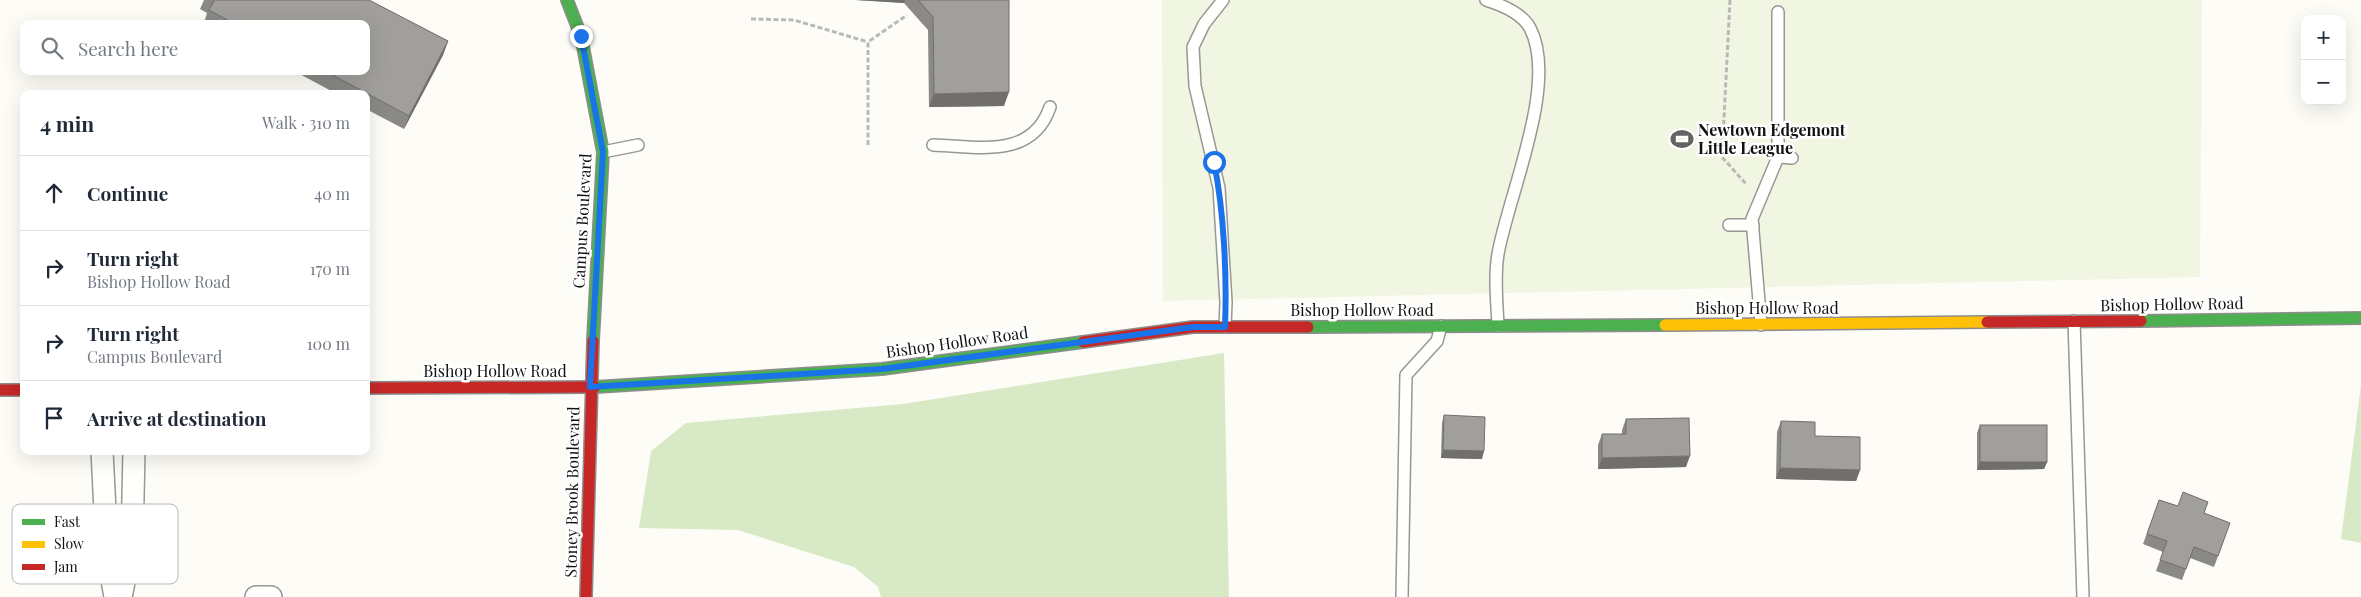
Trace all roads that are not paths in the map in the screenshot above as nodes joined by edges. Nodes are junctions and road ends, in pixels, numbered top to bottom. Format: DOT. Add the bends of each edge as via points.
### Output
graph roads {
  1 [pos="568,0"];
  2 [pos="1223,0"];
  3 [pos="1486,0"];
  4 [pos="1778,12"];
  5 [pos="1050,106"];
  6 [pos="638,145"];
  7 [pos="933,145"];
  8 [pos="603,152"];
  9 [pos="1778,157"];
  10 [pos="1792,158"];
  11 [pos="1729,225"];
  12 [pos="1753,225"];
  13 [pos="2361,318"];
  14 [pos="2074,321"];
  15 [pos="1761,325"];
  16 [pos="1441,326"];
  17 [pos="1498,326"];
  18 [pos="1225,327"];
  19 [pos="590,387"];
  20 [pos="370,388"];
  21 [pos="0,390"];
  22 [pos="20,390"];
  23 [pos="102,455"];
  24 [pos="134,455"];
  25 [pos="104,504"];
  26 [pos="133,504"];
  27 [pos="112,584"];
  28 [pos="124,584"];
  29 [pos="115,597"];
  30 [pos="121,597"];
  31 [pos="256,597"];
  32 [pos="270,597"];
  33 [pos="586,597"];
  34 [pos="1402,597"];
  35 [pos="2083,597"];
  1 -- 8 [label="street, Campus Boulevard" via="581,36"];
  2 -- 18 [label="lane" via="1204,24 1193,48 1195,86 1219,188"];
  3 -- 17 [label="lane" via="1508,7 1530,28 1539,59 1533,124 1498,254"];
  4 -- 9 [label="lane"];
  5 -- 7 [label="lane" via="1047,116 1032,136 1006,147"];
  6 -- 8 [label="lane"];
  8 -- 19 [label="street, Campus Boulevard"];
  9 -- 10 [label="lane"];
  9 -- 12 [label="lane" via="1752,219"];
  11 -- 12 [label="lane"];
  12 -- 15 [label="lane"];
  13 -- 14 [label="street, Bishop Hollow Road"];
  14 -- 15 [label="street, Bishop Hollow Road"];
  14 -- 35 [label="lane"];
  15 -- 17 [label="street, Bishop Hollow Road"];
  16 -- 17 [label="street, Bishop Hollow Road"];
  16 -- 18 [label="street, Bishop Hollow Road"];
  16 -- 34 [label="lane" via="1437,341 1406,375"];
  18 -- 19 [label="street, Bishop Hollow Road" via="1193,327 882,369"];
  19 -- 20 [label="street, Bishop Hollow Road"];
  19 -- 33 [label="street, Stoney Brook Boulevard"];
  21 -- 22 [label="street"];
  23 -- 25 [label="street"];
  24 -- 26 [label="street"];
  27 -- 29 [label="street"];
  28 -- 30 [label="street"];
  31 -- 32 [label="street"];
}
